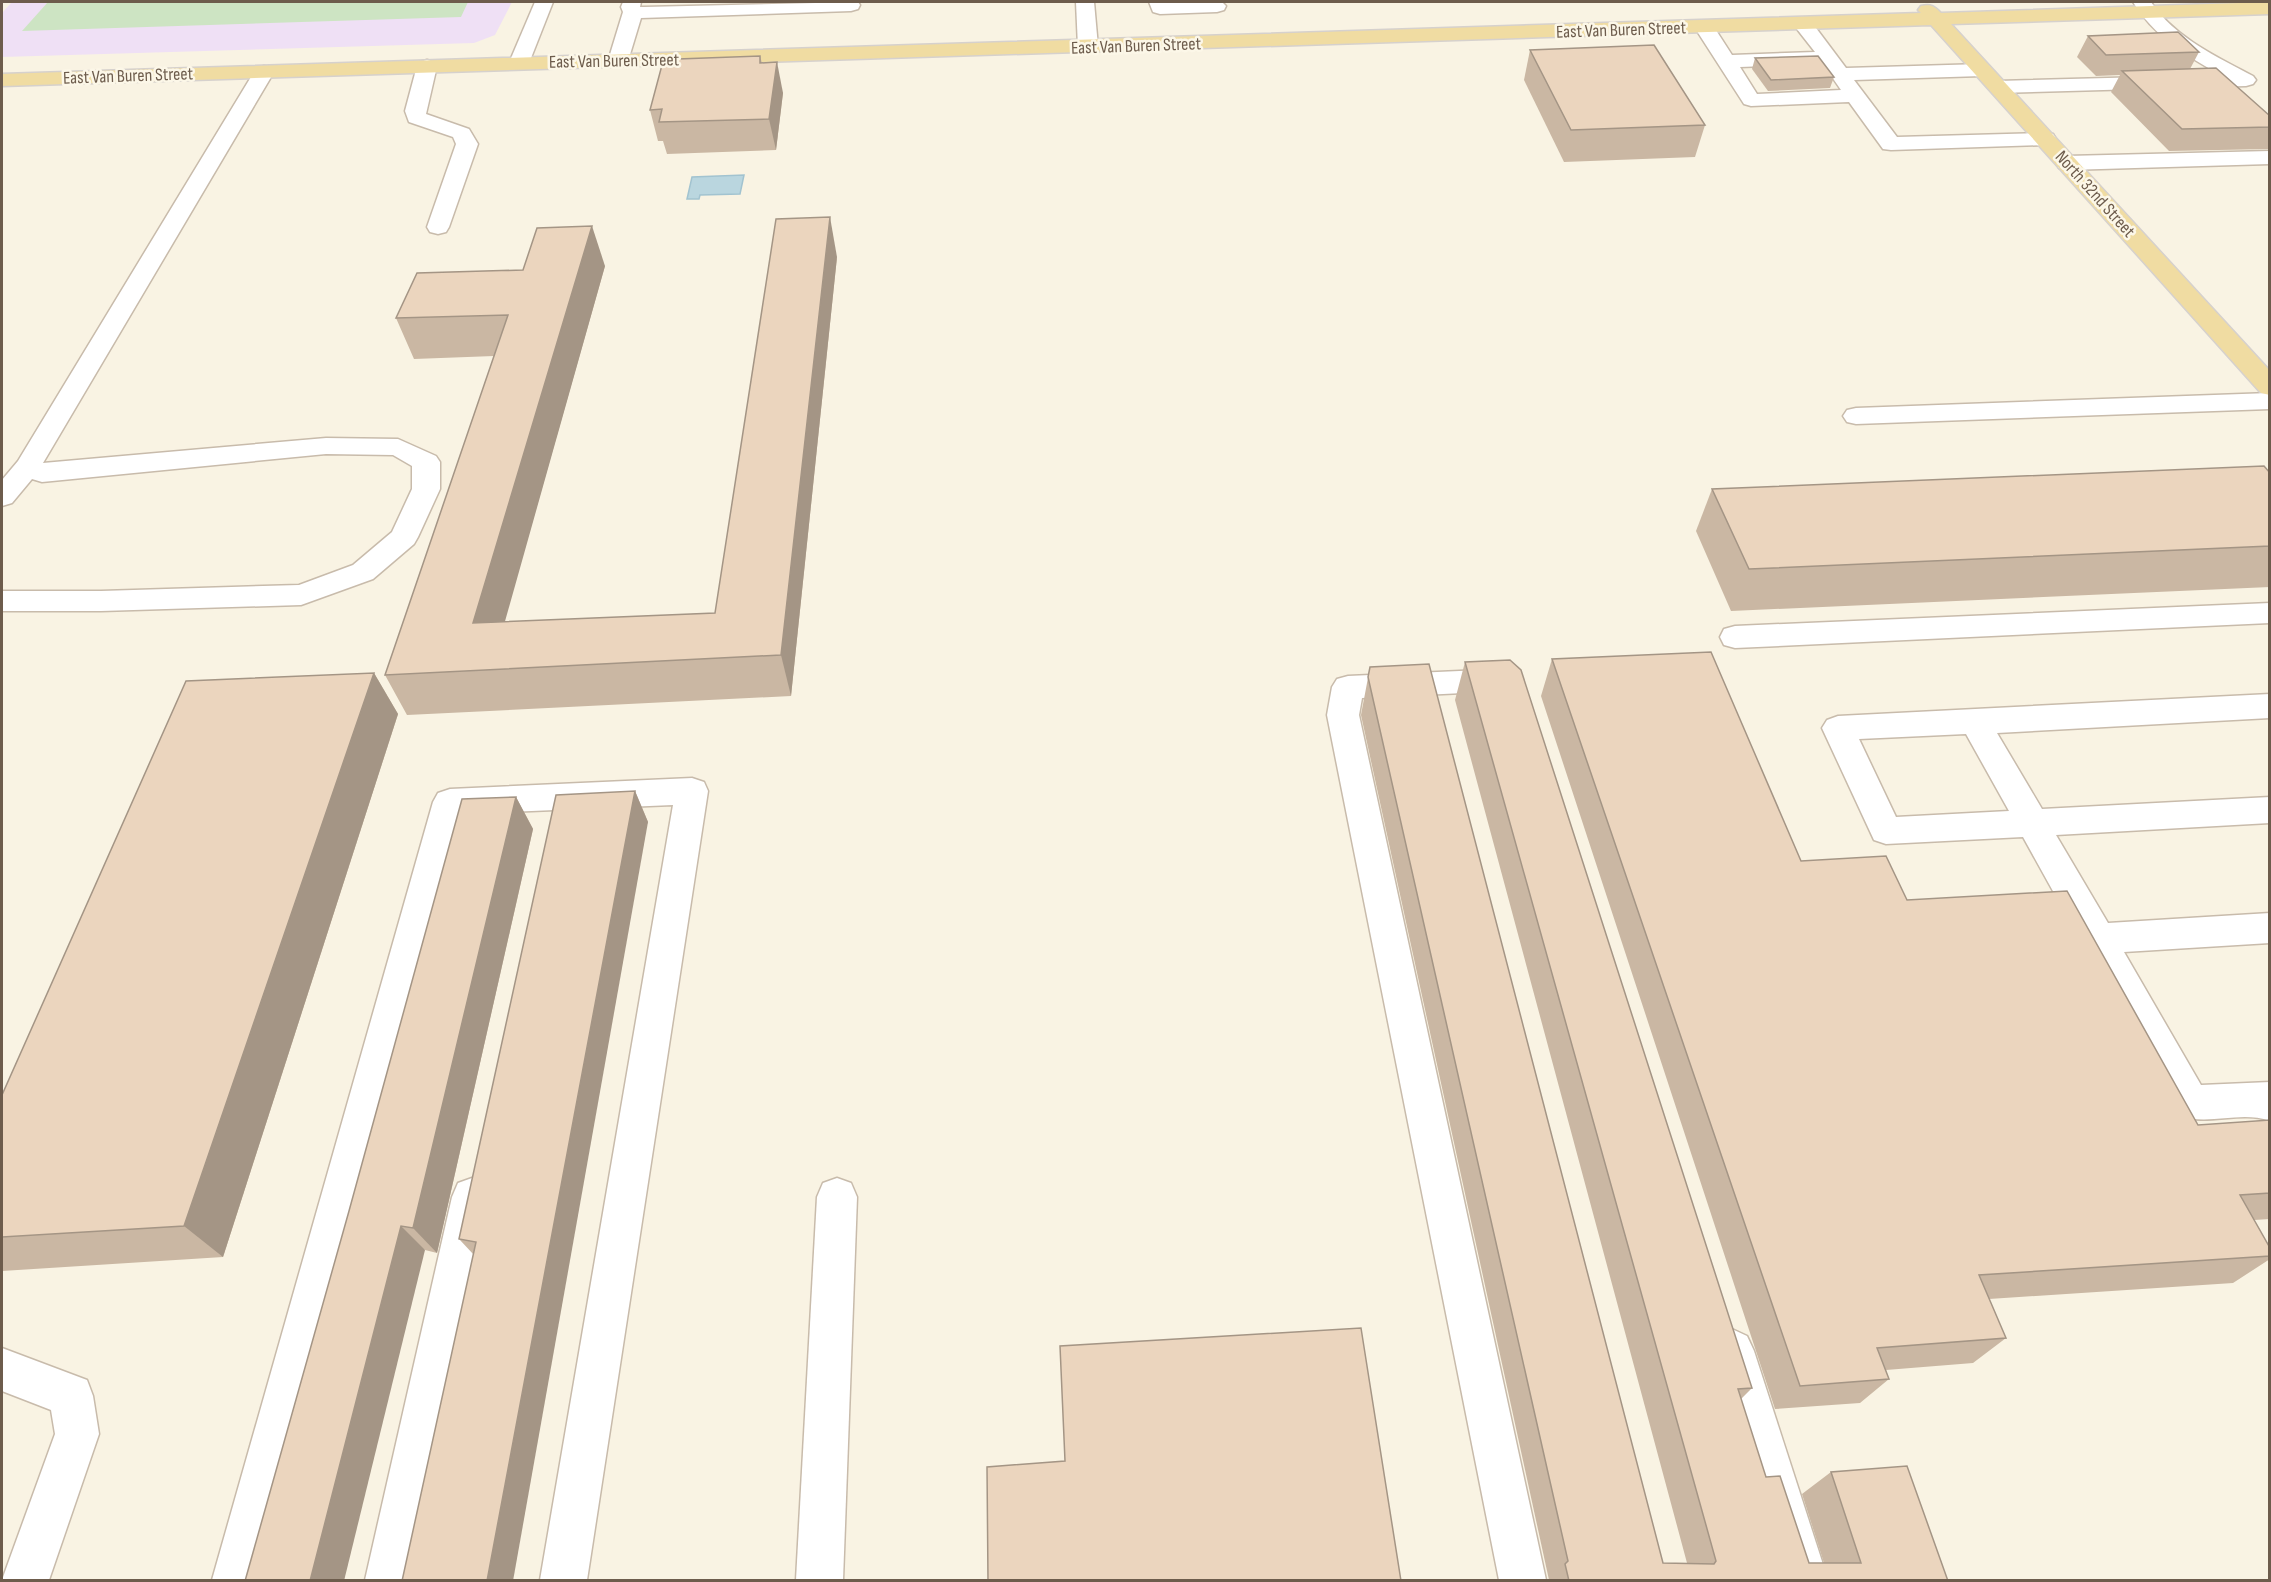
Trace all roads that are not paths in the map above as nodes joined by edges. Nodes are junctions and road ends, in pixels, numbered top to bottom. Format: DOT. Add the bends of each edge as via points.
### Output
graph roads {
  1 [pos="544,2"];
  2 [pos="1085,2"];
  3 [pos="1158,2"];
  4 [pos="1920,2"];
  5 [pos="850,5"];
  6 [pos="1217,6"];
  7 [pos="632,7"];
  8 [pos="2144,7"];
  9 [pos="2270,8"];
  10 [pos="1937,20"];
  11 [pos="1803,24"];
  12 [pos="1705,28"];
  13 [pos="1088,47"];
  14 [pos="618,61"];
  15 [pos="1726,62"];
  16 [pos="519,63"];
  17 [pos="427,66"];
  18 [pos="1834,66"];
  19 [pos="1982,70"];
  20 [pos="264,72"];
  21 [pos="2,80"];
  22 [pos="1998,87"];
  23 [pos="1855,96"];
  24 [pos="2045,139"];
  25 [pos="2270,157"];
  26 [pos="2067,163"];
  27 [pos="438,227"];
  28 [pos="2270,387"];
  29 [pos="2270,401"];
  30 [pos="1856,416"];
  31 [pos="28,466"];
  32 [pos="2,497"];
  33 [pos="2,600"];
  34 [pos="2270,613"];
  35 [pos="1735,638"];
  36 [pos="1526,702"];
  37 [pos="2270,706"];
  38 [pos="1975,722"];
  39 [pos="2270,810"];
  40 [pos="2032,824"];
  41 [pos="2270,928"];
  42 [pos="2098,939"];
  43 [pos="2268,1100"];
  44 [pos="480,1160"];
  45 [pos="837,1197"];
  46 [pos="1722,1318"];
  47 [pos="2,1370"];
  48 [pos="26,1581"];
  49 [pos="235,1581"];
  50 [pos="388,1581"];
  51 [pos="564,1581"];
  52 [pos="819,1581"];
  53 [pos="1523,1581"];
  54 [pos="1805,1581"];
  1 -- 16 [label="street"];
  2 -- 13 [label="street"];
  3 -- 6 [label="street" via="1160,8"];
  4 -- 10 [label="main road, North 32nd Street"];
  5 -- 7 [label="street" via="644,14"];
  7 -- 14 [label="street"];
  8 -- 9 [label="main road, East Van Buren Street"];
  8 -- 10 [label="main road, East Van Buren Street"];
  8 -- 22 [label="street" via="2194,51 2246,80"];
  10 -- 11 [label="main road, East Van Buren Street"];
  10 -- 19 [label="main road, North 32nd Street"];
  11 -- 12 [label="main road, East Van Buren Street"];
  11 -- 18 [label="street"];
  12 -- 13 [label="main road, East Van Buren Street"];
  12 -- 15 [label="street"];
  13 -- 14 [label="main road, East Van Buren Street"];
  14 -- 16 [label="main road, East Van Buren Street"];
  15 -- 18 [label="street"];
  15 -- 23 [label="street" via="1751,100"];
  16 -- 17 [label="main road, East Van Buren Street"];
  17 -- 20 [label="main road, East Van Buren Street"];
  17 -- 27 [label="street" via="416,118 462,133 468,144"];
  18 -- 19 [label="street"];
  18 -- 23 [label="street"];
  19 -- 22 [label="main road, North 32nd Street"];
  20 -- 21 [label="main road, East Van Buren Street"];
  20 -- 31 [label="street"];
  22 -- 24 [label="main road, North 32nd Street"];
  23 -- 24 [label="street" via="1891,144"];
  24 -- 26 [label="main road, North 32nd Street"];
  25 -- 26 [label="street"];
  26 -- 28 [label="main road, North 32nd Street"];
  29 -- 30 [label="street"];
  31 -- 32 [label="street"];
  31 -- 33 [label="street" via="42,473 326,446 398,447 426,462 426,489 404,537 363,572 301,595"];
  34 -- 35 [label="street"];
  36 -- 53 [label="street" via="1503,679 1438,700 1348,687 1343,715"];
  37 -- 38 [label="street"];
  38 -- 40 [label="street"];
  38 -- 40 [label="street" via="1838,728 1886,831"];
  39 -- 40 [label="street"];
  40 -- 42 [label="street"];
  41 -- 42 [label="street"];
  42 -- 43 [label="street" via="2191,1103"];
  44 -- 50 [label="street"];
  45 -- 52 [label="street"];
  46 -- 54 [label="street"];
  47 -- 48 [label="street" via="71,1396 77,1434"];
  49 -- 51 [label="street" via="450,802 555,814 692,791"];
}
